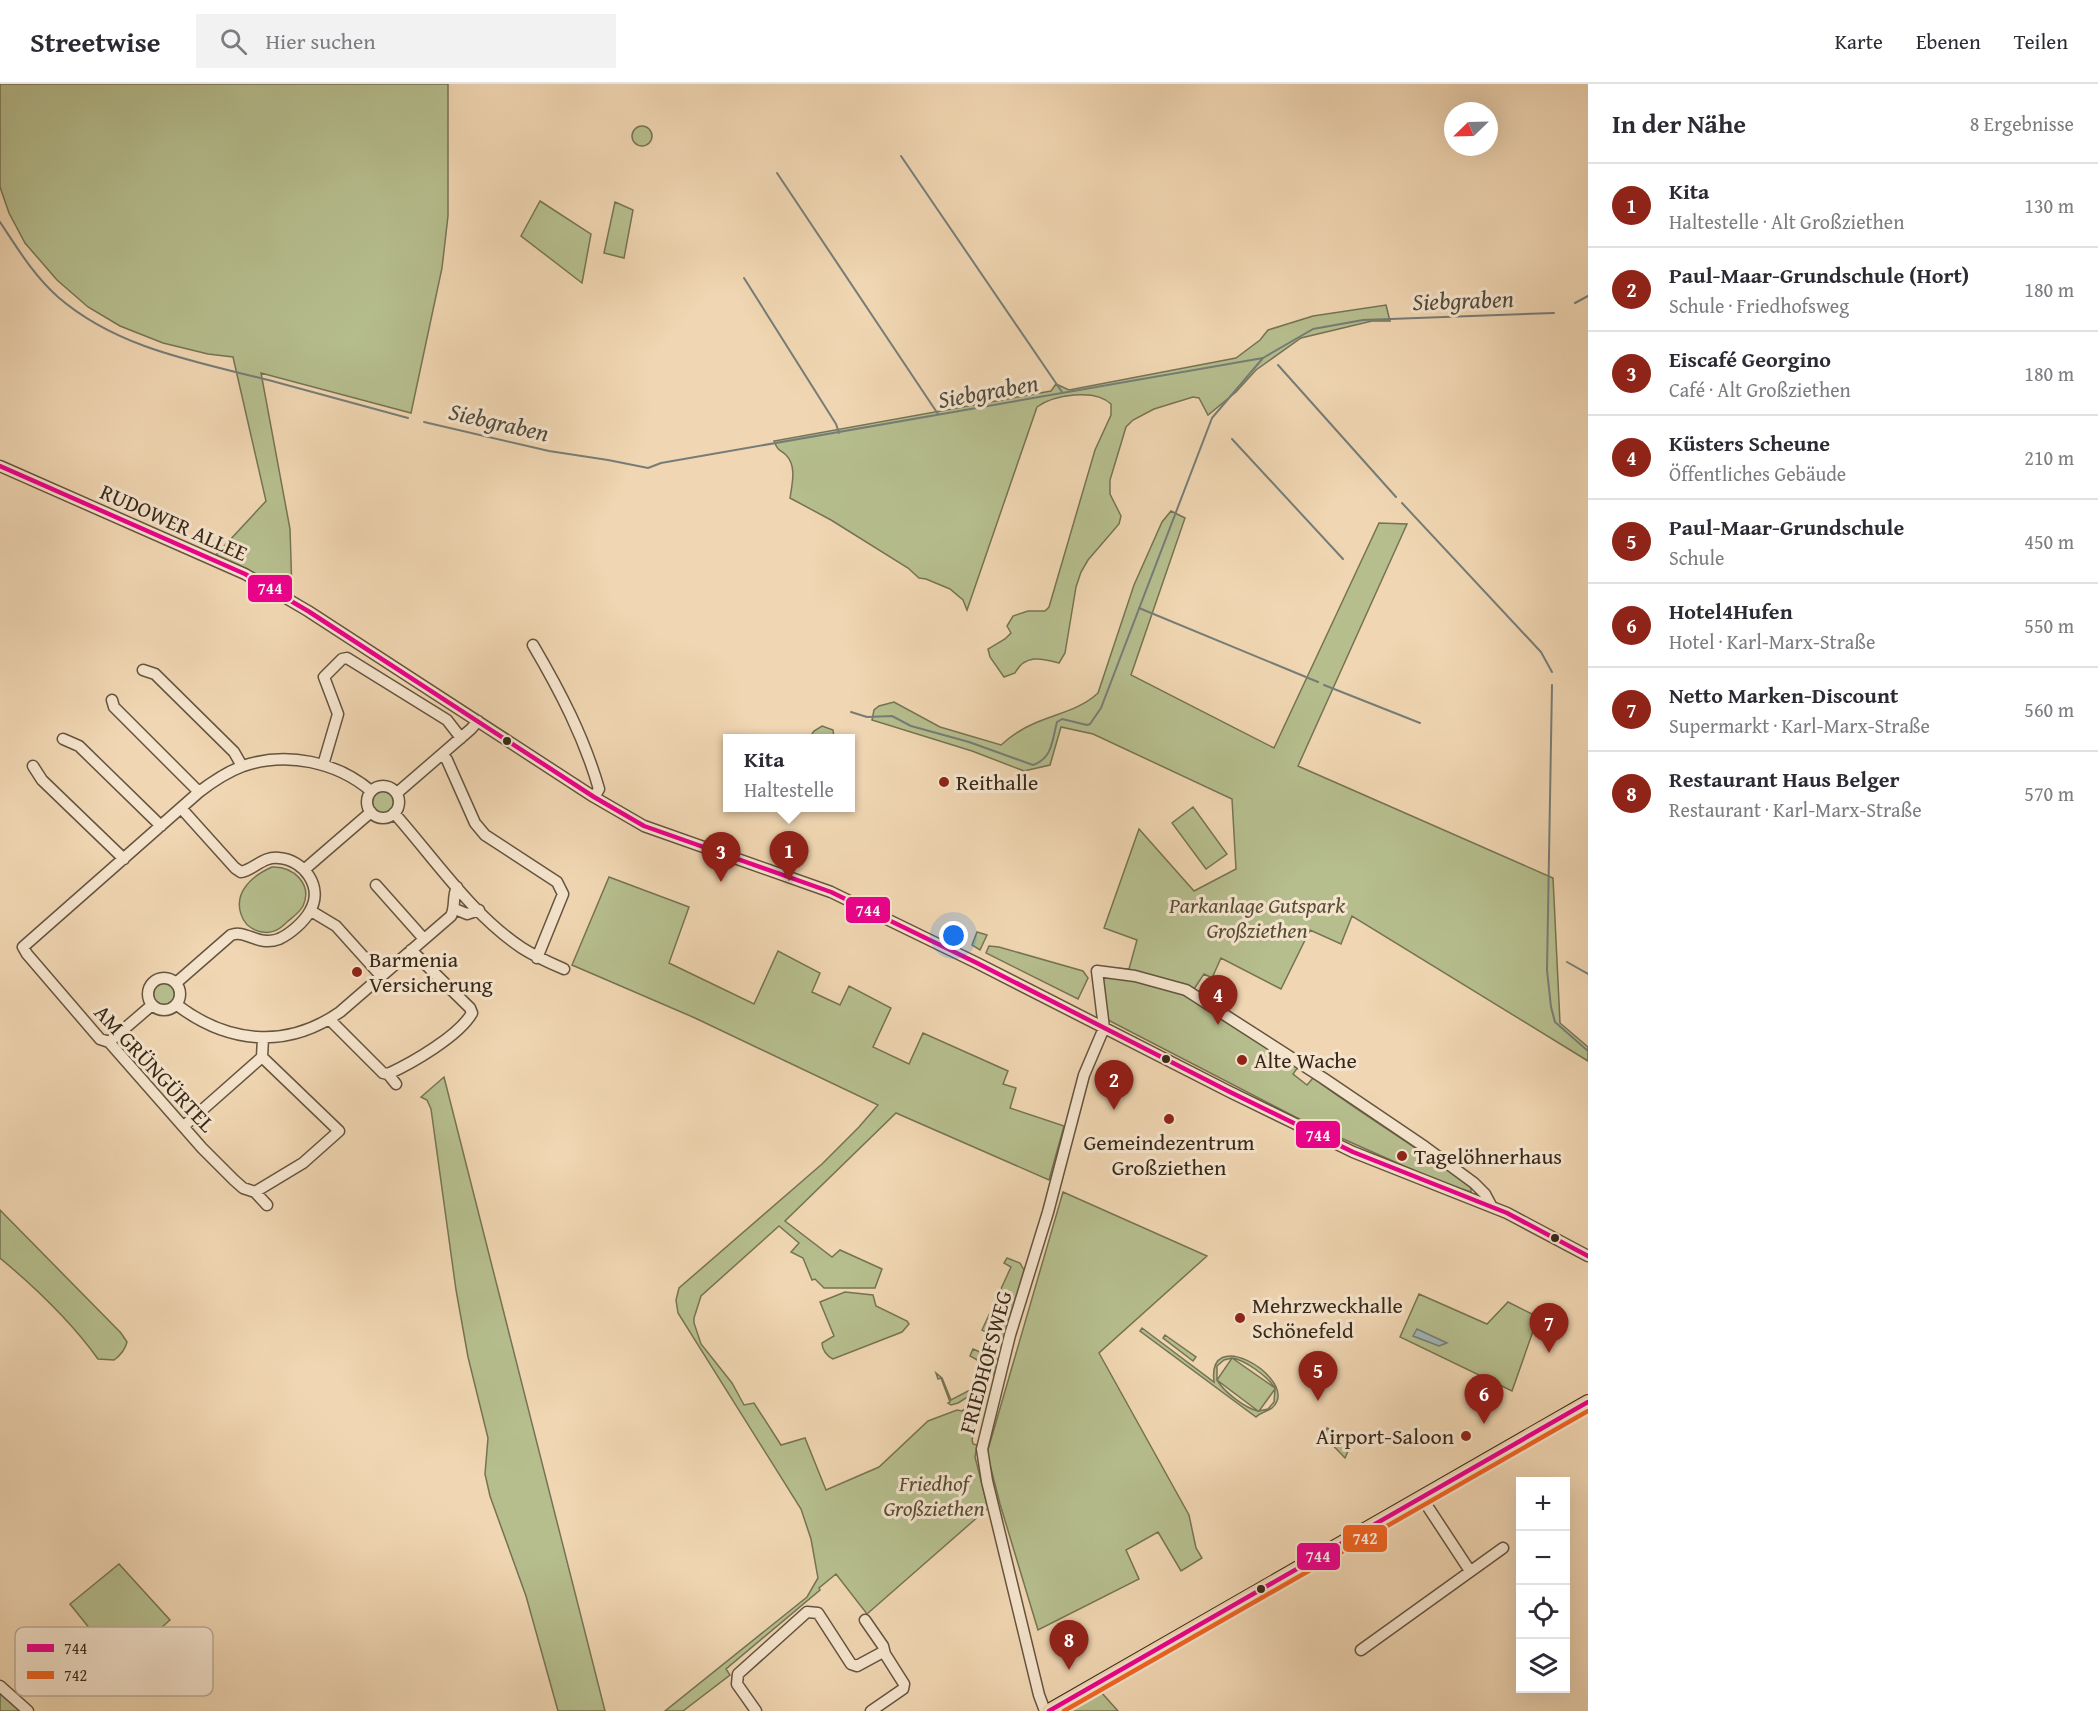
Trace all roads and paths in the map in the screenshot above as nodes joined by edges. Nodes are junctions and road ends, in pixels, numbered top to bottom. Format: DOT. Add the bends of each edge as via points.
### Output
graph roads {
  1 [pos="0,466"];
  2 [pos="533,645"];
  3 [pos="143,670"];
  4 [pos="112,700"];
  5 [pos="478,721"];
  6 [pos="460,738"];
  7 [pos="63,739"];
  8 [pos="442,754"];
  9 [pos="323,765"];
  10 [pos="33,766"];
  11 [pos="242,766"];
  12 [pos="371,791"];
  13 [pos="198,792"];
  14 [pos="397,793"];
  15 [pos="594,797"];
  16 [pos="181,808"];
  17 [pos="371,812"];
  18 [pos="394,813"];
  19 [pos="161,826"];
  20 [pos="124,859"];
  21 [pos="305,869"];
  22 [pos="376,885"];
  23 [pos="457,887"];
  24 [pos="455,909"];
  25 [pos="479,910"];
  26 [pos="310,911"];
  27 [pos="424,939"];
  28 [pos="411,950"];
  29 [pos="537,958"];
  30 [pos="564,969"];
  31 [pos="381,976"];
  32 [pos="176,983"];
  33 [pos="152,1005"];
  34 [pos="177,1005"];
  35 [pos="330,1020"];
  36 [pos="1104,1028"];
  37 [pos="263,1038"];
  38 [pos="109,1042"];
  39 [pos="262,1057"];
  40 [pos="387,1074"];
  41 [pos="396,1084"];
  42 [pos="183,1126"];
  43 [pos="255,1192"];
  44 [pos="267,1205"];
  45 [pos="1492,1207"];
  46 [pos="1588,1256"];
  47 [pos="1588,1402"];
  48 [pos="1422,1498"];
  49 [pos="1503,1548"];
  50 [pos="1470,1571"];
  51 [pos="865,1620"];
  52 [pos="1361,1650"];
  53 [pos="885,1654"];
  54 [pos="0,1686"];
  55 [pos="28,1711"];
  56 [pos="756,1711"];
  57 [pos="871,1711"];
  58 [pos="1047,1711"];
  1 -- 5 [label="street, RUDOWER ALLEE" via="244,574"];
  2 -- 15 [label="street" via="581,735 599,789"];
  3 -- 11 [label="street" via="155,674 234,752"];
  4 -- 13 [label="street" via="114,707"];
  5 -- 6 [label="street"];
  5 -- 15 [label="street, RUDOWER ALLEE"];
  6 -- 8 [label="street"];
  6 -- 9 [label="street" via="447,720 347,657 324,677 338,714"];
  7 -- 19 [label="street" via="79,746"];
  8 -- 14 [label="street"];
  8 -- 29 [label="street" via="475,823 485,835 562,887 563,894"];
  9 -- 11 [label="street" via="279,759"];
  9 -- 12 [label="street" via="352,777"];
  10 -- 20 [label="street" via="42,780"];
  11 -- 13 [label="street"];
  12 -- 14 [label="street" via="384,786"];
  12 -- 17 [label="street"];
  13 -- 16 [label="street"];
  14 -- 18 [label="street" via="399,802"];
  15 -- 36 [label="street, RUDOWER ALLEE" via="650,829 831,892"];
  16 -- 19 [label="street"];
  16 -- 21 [label="street" via="241,872 277,857"];
  17 -- 18 [label="street" via="385,817"];
  17 -- 21 [label="street"];
  18 -- 23 [label="street"];
  19 -- 20 [label="street"];
  20 -- 38 [label="street, AM GRÜNGÜRTEL" via="23,947 100,1039"];
  21 -- 26 [label="street" via="314,895"];
  22 -- 27 [label="street"];
  23 -- 24 [label="street"];
  23 -- 25 [label="street"];
  24 -- 25 [label="street" via="467,914"];
  24 -- 27 [label="street"];
  25 -- 29 [label="street" via="505,936"];
  26 -- 31 [label="street" via="336,926"];
  26 -- 32 [label="street" via="278,940 258,941 239,933 231,935"];
  27 -- 28 [label="street"];
  28 -- 31 [label="street"];
  28 -- 40 [label="street" via="472,1013 441,1043"];
  29 -- 30 [label="street"];
  31 -- 35 [label="street"];
  32 -- 33 [label="street" via="163,978 152,984 147,992"];
  32 -- 34 [label="street" via="180,996"];
  33 -- 34 [label="street" via="161,1011"];
  33 -- 38 [label="street"];
  34 -- 37 [label="street" via="204,1024"];
  35 -- 37 [label="street" via="292,1035"];
  35 -- 40 [label="street"];
  36 -- 45 [label="street, RUDOWER ALLEE" via="1353,1152"];
  36 -- 45 [label="street" via="1097,971 1135,976 1185,990 1425,1147 1474,1183"];
  36 -- 58 [label="street, FRIEDHOFSWEG" via="1084,1075 982,1449 1039,1695"];
  37 -- 39 [label="street"];
  38 -- 42 [label="street, AM GRÜNGÜRTEL"];
  39 -- 42 [label="street"];
  39 -- 43 [label="street" via="342,1130 303,1163"];
  40 -- 41 [label="street"];
  42 -- 43 [label="street, AM GRÜNGÜRTEL" via="234,1180"];
  43 -- 44 [label="street, AM GRÜNGÜRTEL"];
  45 -- 46 [label="street, RUDOWER ALLEE"];
  47 -- 48 [label="main road"];
  48 -- 50 [label="street"];
  48 -- 58 [label="main road"];
  49 -- 50 [label="street"];
  50 -- 52 [label="street"];
  51 -- 53 [label="street"];
  53 -- 56 [label="street" via="857,1666 851,1664 818,1613 807,1612 738,1674 737,1684"];
  53 -- 57 [label="street" via="904,1684 903,1689"];
  54 -- 55 [label="street"];
}
